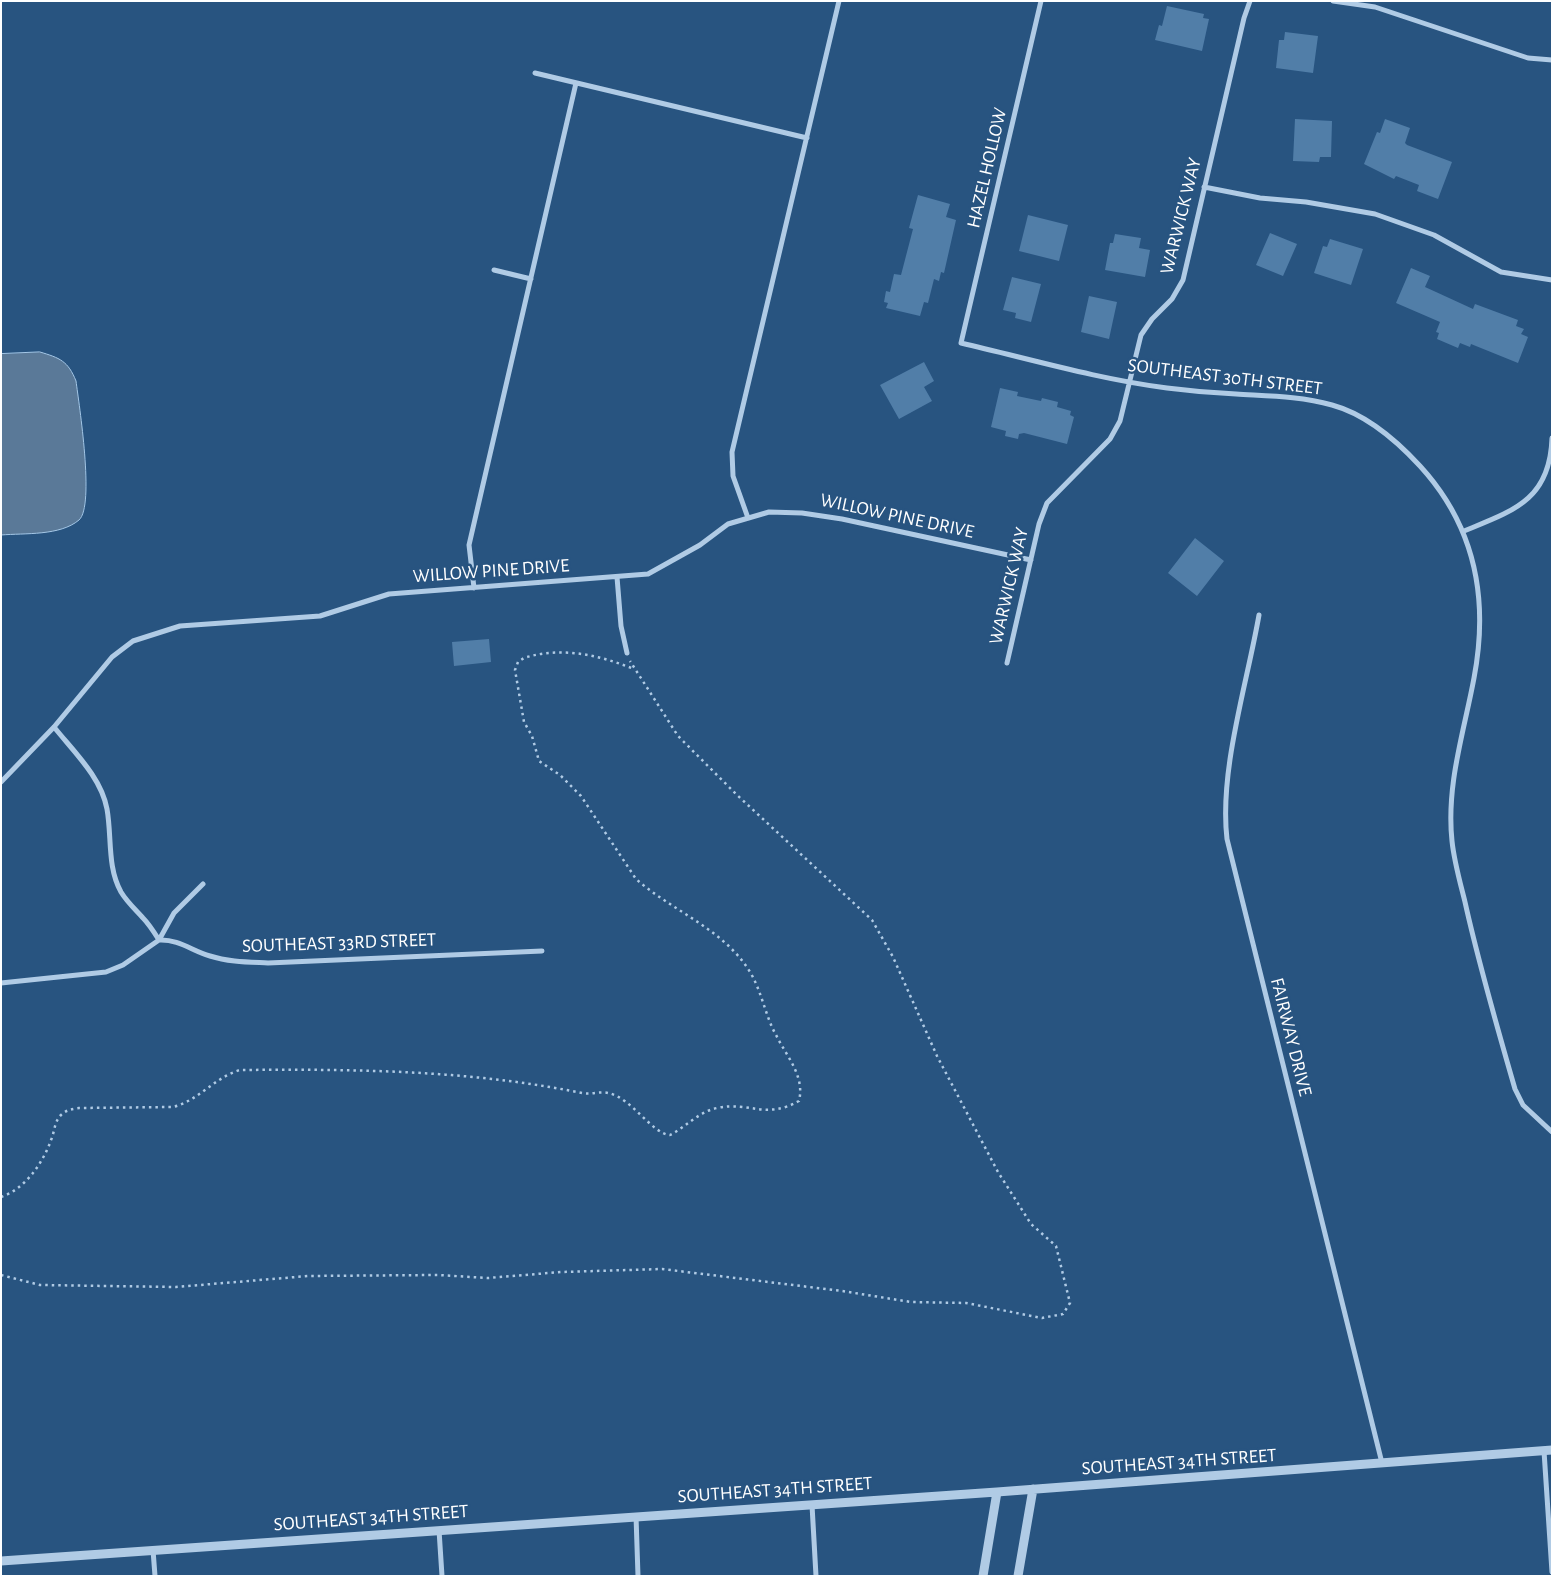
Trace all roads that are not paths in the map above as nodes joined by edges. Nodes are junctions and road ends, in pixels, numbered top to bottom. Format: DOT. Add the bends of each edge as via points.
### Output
graph roads {
  1 [pos="839,1"];
  2 [pos="1041,1"];
  3 [pos="1250,1"];
  4 [pos="1333,1"];
  5 [pos="1552,60"];
  6 [pos="535,73"];
  7 [pos="576,83"];
  8 [pos="807,138"];
  9 [pos="1204,187"];
  10 [pos="494,270"];
  11 [pos="531,280"];
  12 [pos="1552,280"];
  13 [pos="962,342"];
  14 [pos="1129,383"];
  15 [pos="1552,438"];
  16 [pos="1551,448"];
  17 [pos="748,518"];
  18 [pos="1464,531"];
  19 [pos="1031,560"];
  20 [pos="617,576"];
  21 [pos="474,588"];
  22 [pos="1259,616"];
  23 [pos="627,653"];
  24 [pos="1007,663"];
  25 [pos="54,727"];
  26 [pos="1,782"];
  27 [pos="203,884"];
  28 [pos="159,940"];
  29 [pos="542,951"];
  30 [pos="1,983"];
  31 [pos="1552,1132"];
  32 [pos="1548,1451"];
  33 [pos="1382,1463"];
  34 [pos="1033,1489"];
  35 [pos="997,1492"];
  36 [pos="812,1504"];
  37 [pos="636,1516"];
  38 [pos="439,1530"];
  39 [pos="153,1550"];
  40 [pos="1,1561"];
  41 [pos="1552,1572"];
  42 [pos="155,1576"];
  43 [pos="442,1576"];
  44 [pos="638,1576"];
  45 [pos="816,1576"];
  46 [pos="983,1576"];
  47 [pos="1018,1576"];
  1 -- 8 [label="street"];
  2 -- 13 [label="street, HAZEL HOLLOW"];
  3 -- 9 [label="street, WARWICK WAY"];
  4 -- 5 [label="street" via="1375,7 1528,58"];
  6 -- 7 [label="street"];
  7 -- 8 [label="street"];
  7 -- 11 [label="street"];
  8 -- 17 [label="street" via="732,452 733,476"];
  9 -- 12 [label="street" via="1375,214 1434,235 1501,272"];
  9 -- 14 [label="street, WARWICK WAY" via="1183,280 1172,299 1141,335"];
  10 -- 11 [label="street"];
  11 -- 21 [label="street" via="469,544"];
  13 -- 14 [label="street, SOUTHEAST 30TH STREET"];
  14 -- 18 [label="street, SOUTHEAST 30TH STREET" via="1293,397 1334,405 1365,421 1403,448 1437,485"];
  14 -- 19 [label="street, WARWICK WAY" via="1120,421 1110,439 1047,503"];
  15 -- 16 [label="street"];
  16 -- 18 [label="street" via="1541,486 1512,511"];
  17 -- 19 [label="street, WILLOW PINE DRIVE" via="769,512 802,513"];
  17 -- 20 [label="street, WILLOW PINE DRIVE" via="728,524 700,546 648,574"];
  18 -- 31 [label="street, SOUTHEAST 30TH STREET" via="1479,594 1480,632 1454,774 1450,811 1452,842 1474,943 1515,1089 1523,1105"];
  19 -- 24 [label="street, WARWICK WAY"];
  20 -- 21 [label="street, WILLOW PINE DRIVE"];
  20 -- 23 [label="street"];
  21 -- 25 [label="street, WILLOW PINE DRIVE" via="389,594 320,616 180,626 133,641 112,657"];
  22 -- 33 [label="street, FAIRWAY DRIVE" via="1228,780 1225,820 1231,860"];
  25 -- 26 [label="street, WILLOW PINE DRIVE"];
  25 -- 28 [label="street" via="90,771 100,790 107,808 115,876 121,892"];
  27 -- 28 [label="street" via="174,913"];
  28 -- 29 [label="street, SOUTHEAST 33RD STREET" via="178,942 208,956 226,960 268,963"];
  28 -- 30 [label="street" via="123,965 106,972"];
  32 -- 33 [label="street, SOUTHEAST 34TH STREET"];
  32 -- 41 [label="street"];
  33 -- 34 [label="street, SOUTHEAST 34TH STREET"];
  34 -- 35 [label="street, SOUTHEAST 34TH STREET"];
  34 -- 47 [label="street"];
  35 -- 36 [label="street, SOUTHEAST 34TH STREET"];
  35 -- 46 [label="street"];
  36 -- 37 [label="street, SOUTHEAST 34TH STREET"];
  36 -- 45 [label="street"];
  37 -- 38 [label="street, SOUTHEAST 34TH STREET"];
  37 -- 44 [label="street"];
  38 -- 39 [label="street, SOUTHEAST 34TH STREET"];
  38 -- 43 [label="street"];
  39 -- 40 [label="street, SOUTHEAST 34TH STREET"];
  39 -- 42 [label="street"];
}
